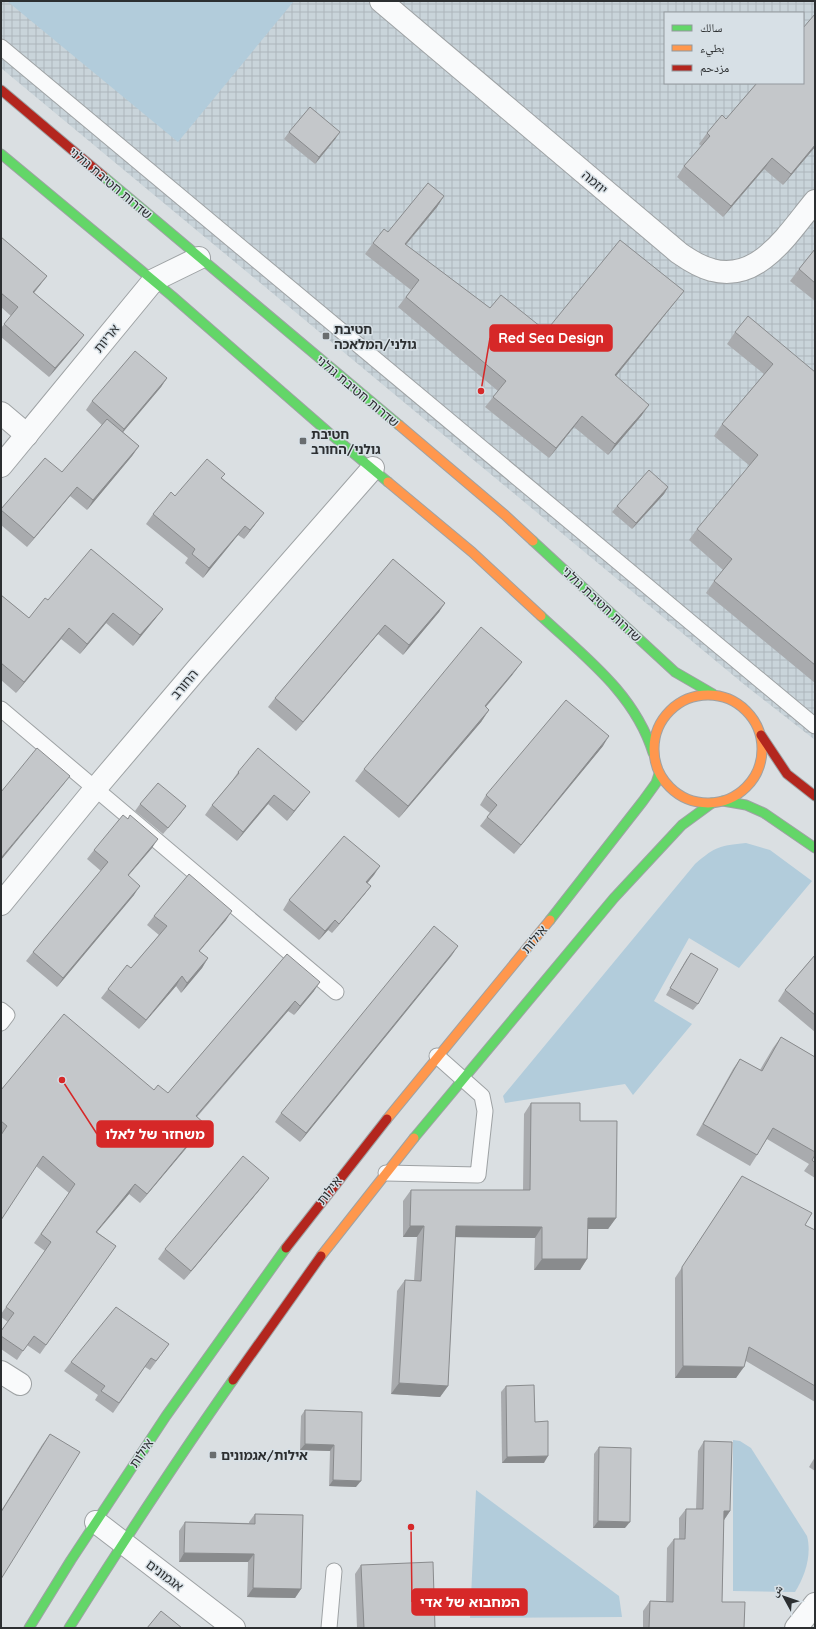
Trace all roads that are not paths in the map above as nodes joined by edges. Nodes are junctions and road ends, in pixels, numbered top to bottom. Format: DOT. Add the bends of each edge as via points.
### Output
graph roads {
  1 [pos="381,1"];
  2 [pos="1,47"];
  3 [pos="1,90"];
  4 [pos="1,154"];
  5 [pos="815,201"];
  6 [pos="199,258"];
  7 [pos="154,280"];
  8 [pos="1,413"];
  9 [pos="27,435"];
  10 [pos="1,466"];
  11 [pos="373,468"];
  12 [pos="713,694"];
  13 [pos="1,709"];
  14 [pos="815,726"];
  15 [pos="760,733"];
  16 [pos="653,754"];
  17 [pos="659,774"];
  18 [pos="95,789"];
  19 [pos="815,796"];
  20 [pos="723,801"];
  21 [pos="712,803"];
  22 [pos="815,848"];
  23 [pos="1,904"];
  24 [pos="336,992"];
  25 [pos="1,1010"];
  26 [pos="1,1023"];
  27 [pos="437,1056"];
  28 [pos="461,1080"];
  29 [pos="386,1173"];
  30 [pos="1,1372"];
  31 [pos="20,1384"];
  32 [pos="96,1522"];
  33 [pos="123,1543"];
  34 [pos="334,1572"];
  35 [pos="815,1604"];
  36 [pos="29,1628"];
  37 [pos="69,1628"];
  38 [pos="234,1628"];
  39 [pos="329,1628"];
  40 [pos="796,1628"];
  1 -- 5 [label="street, יוזמה" via="695,264 725,273 738,272 750,267 773,250"];
  2 -- 14 [label="lane"];
  3 -- 6 [label="street, שדרות חטיבת גולני"];
  4 -- 7 [label="street"];
  6 -- 7 [label="street, אריות"];
  6 -- 12 [label="street, שדרות חטיבת גולני" via="495,506 675,672"];
  7 -- 9 [label="street, אריות"];
  7 -- 11 [label="street"];
  8 -- 9 [label="street"];
  9 -- 10 [label="street, אריות"];
  11 -- 16 [label="street" via="472,552 607,677 640,719"];
  11 -- 18 [label="street, החורב"];
  12 -- 15 [label="street" via="734,700 743,707"];
  12 -- 16 [label="street" via="688,698 674,706 655,733"];
  13 -- 18 [label="lane"];
  15 -- 19 [label="street" via="787,774"];
  15 -- 20 [label="street" via="762,754 756,775 741,792"];
  16 -- 17 [label="street"];
  17 -- 21 [label="street" via="672,791 682,797"];
  17 -- 27 [label="street, אילות" via="656,783 643,801 560,908"];
  18 -- 23 [label="street, החורב"];
  18 -- 24 [label="lane"];
  20 -- 21 [label="street"];
  20 -- 22 [label="street" via="746,805 764,813"];
  21 -- 28 [label="street" via="682,825 614,898"];
  25 -- 26 [label="lane" via="7,1015"];
  27 -- 28 [label="lane"];
  27 -- 32 [label="street, אילות" via="347,1167 278,1258 170,1410"];
  28 -- 29 [label="street"];
  28 -- 29 [label="lane" via="482,1096 486,1110 478,1175"];
  29 -- 33 [label="street" via="284,1306"];
  30 -- 31 [label="street"];
  32 -- 33 [label="street, אגמונים"];
  32 -- 36 [label="street, אילות"];
  33 -- 37 [label="street"];
  33 -- 38 [label="street, אגמונים"];
  34 -- 39 [label="lane"];
  35 -- 40 [label="street"];
}
